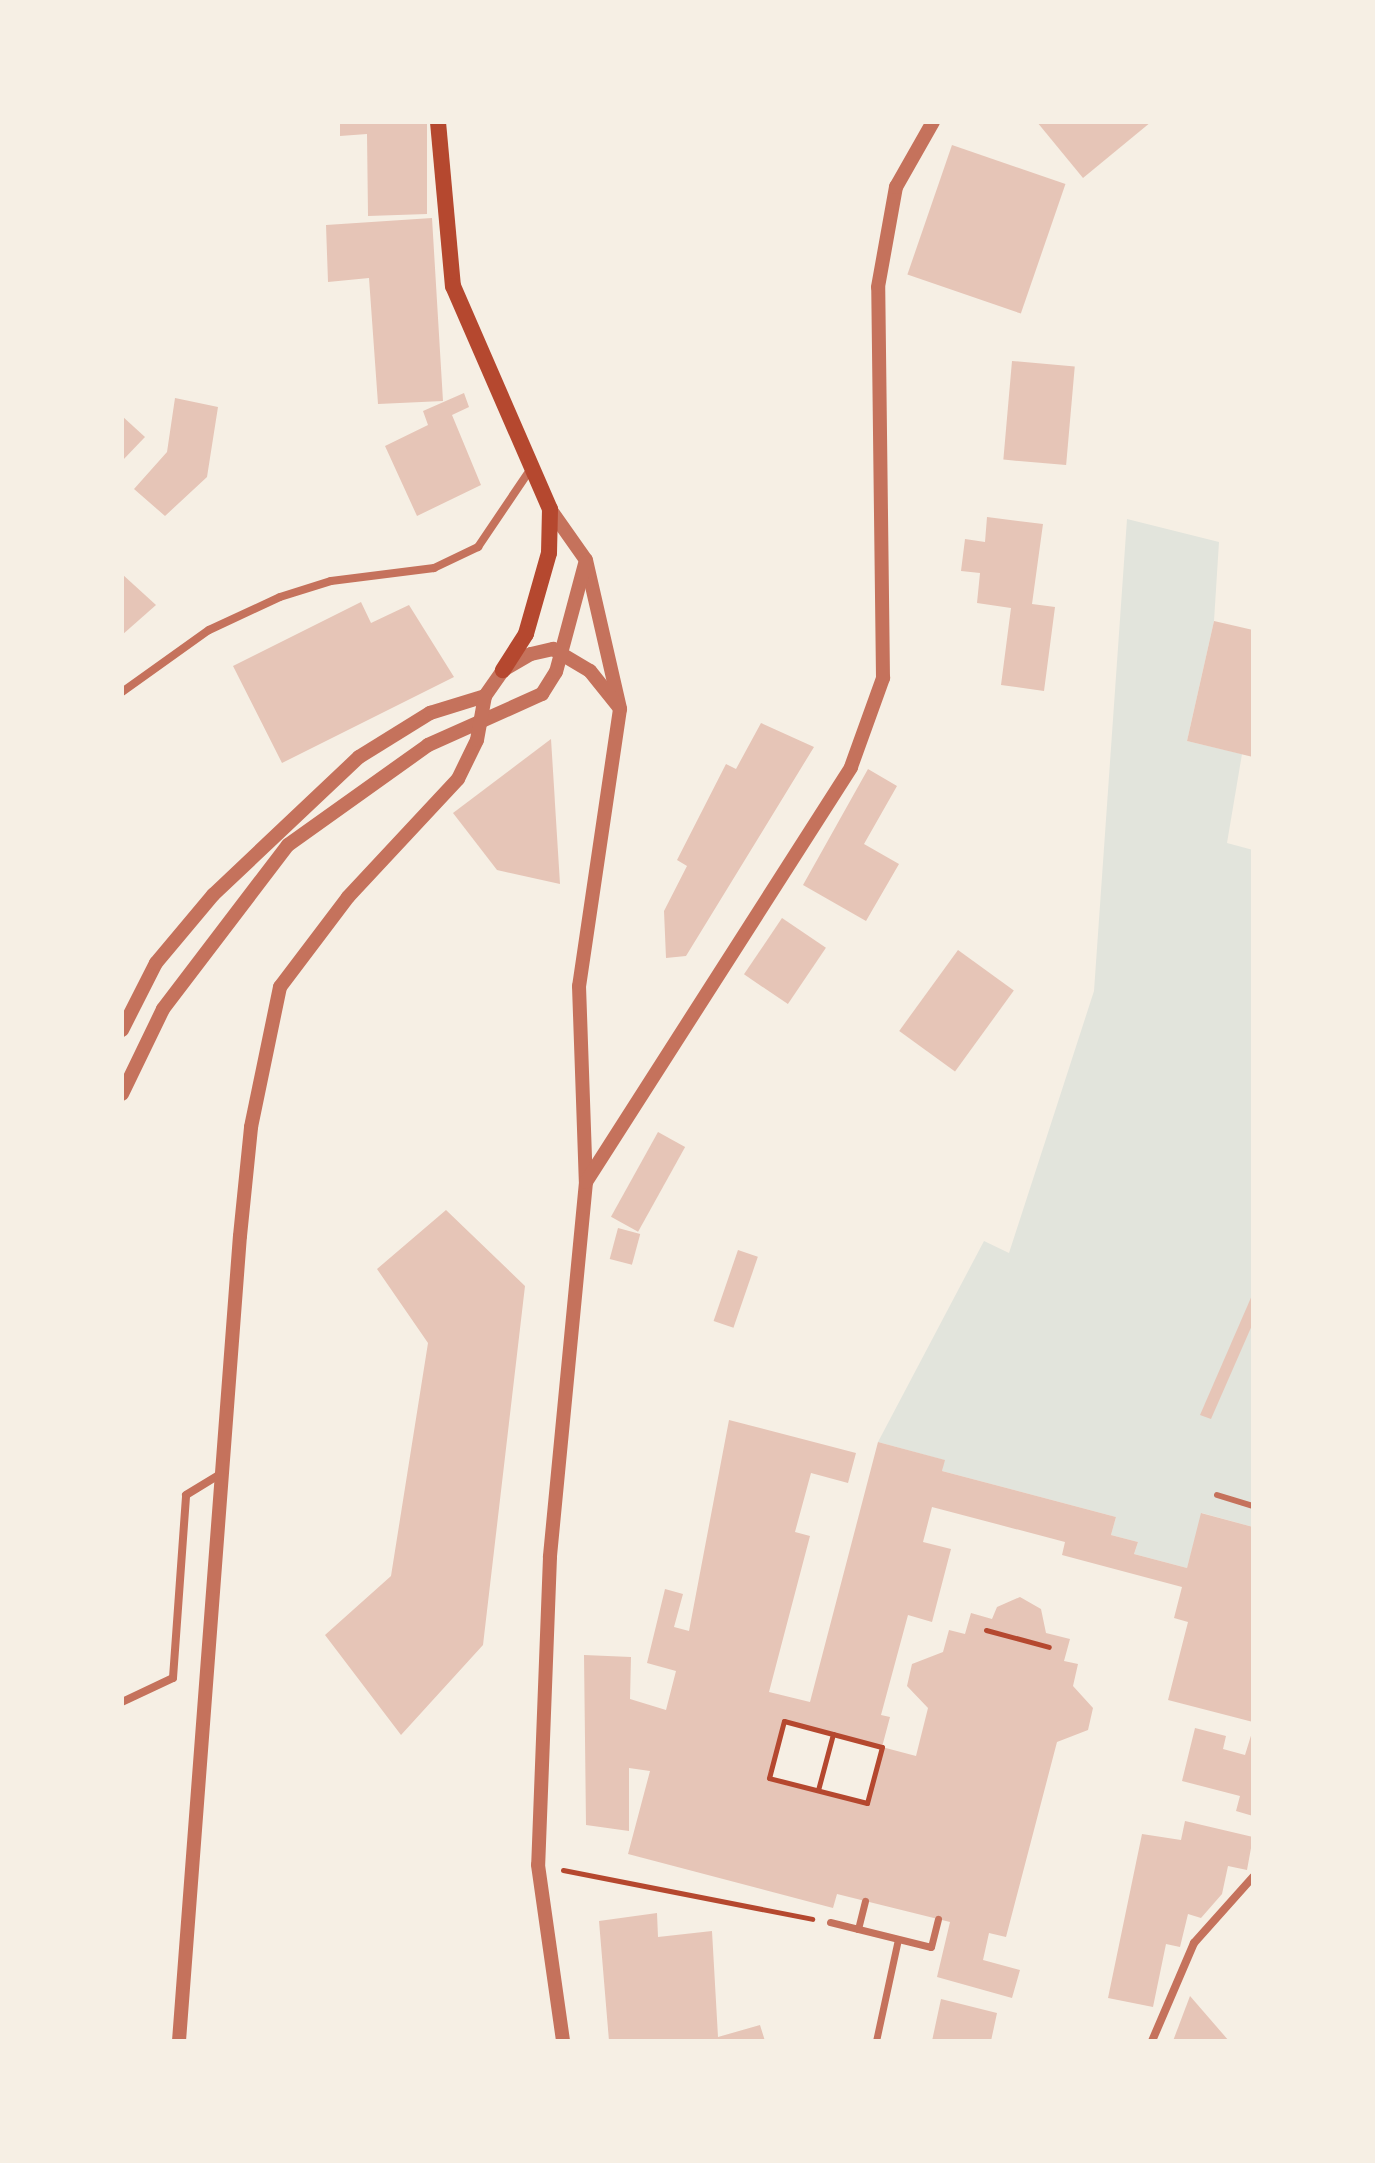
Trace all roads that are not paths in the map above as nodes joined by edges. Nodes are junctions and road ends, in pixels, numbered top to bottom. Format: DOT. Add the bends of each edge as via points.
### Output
graph roads {
  1 [pos="438,122"];
  2 [pos="933,122"];
  3 [pos="528,473"];
  4 [pos="550,509"];
  5 [pos="586,560"];
  6 [pos="561,654"];
  7 [pos="503,670"];
  8 [pos="122,692"];
  9 [pos="485,696"];
  10 [pos="620,709"];
  11 [pos="480,723"];
  12 [pos="122,1030"];
  13 [pos="122,1094"];
  14 [pos="586,1182"];
  15 [pos="222,1472"];
  16 [pos="1217,1495"];
  17 [pos="1253,1506"];
  18 [pos="122,1702"];
  19 [pos="1253,1877"];
  20 [pos="865,1901"];
  21 [pos="938,1919"];
  22 [pos="830,1922"];
  23 [pos="858,1929"];
  24 [pos="898,1939"];
  25 [pos="179,2041"];
  26 [pos="563,2041"];
  27 [pos="876,2041"];
  28 [pos="1152,2041"];
  1 -- 3 [label="main road" via="453,286"];
  2 -- 14 [label="street" via="896,187 878,287 883,678 851,767"];
  3 -- 4 [label="main road"];
  3 -- 8 [label="street" via="478,547 434,568 331,581 280,597 209,630"];
  4 -- 5 [label="street"];
  4 -- 7 [label="main road" via="549,553 526,634"];
  5 -- 6 [label="street"];
  5 -- 10 [label="street"];
  6 -- 7 [label="street" via="531,654"];
  6 -- 10 [label="street" via="590,671"];
  6 -- 11 [label="street" via="542,694"];
  7 -- 9 [label="street"];
  9 -- 11 [label="street"];
  9 -- 12 [label="street" via="430,713 382,742 278,826 156,963"];
  10 -- 14 [label="street" via="579,986"];
  11 -- 13 [label="street" via="428,745 288,845 163,1009"];
  11 -- 15 [label="street" via="458,779 348,897 280,987 251,1127"];
  14 -- 26 [label="street" via="550,1557 538,1865"];
  15 -- 18 [label="street" via="186,1495 173,1678"];
  15 -- 25 [label="street"];
  16 -- 17 [label="lane"];
  19 -- 28 [label="street" via="1194,1943"];
  20 -- 23 [label="street"];
  21 -- 24 [label="street" via="931,1947"];
  22 -- 23 [label="street"];
  23 -- 24 [label="street"];
  24 -- 27 [label="street"];
}
